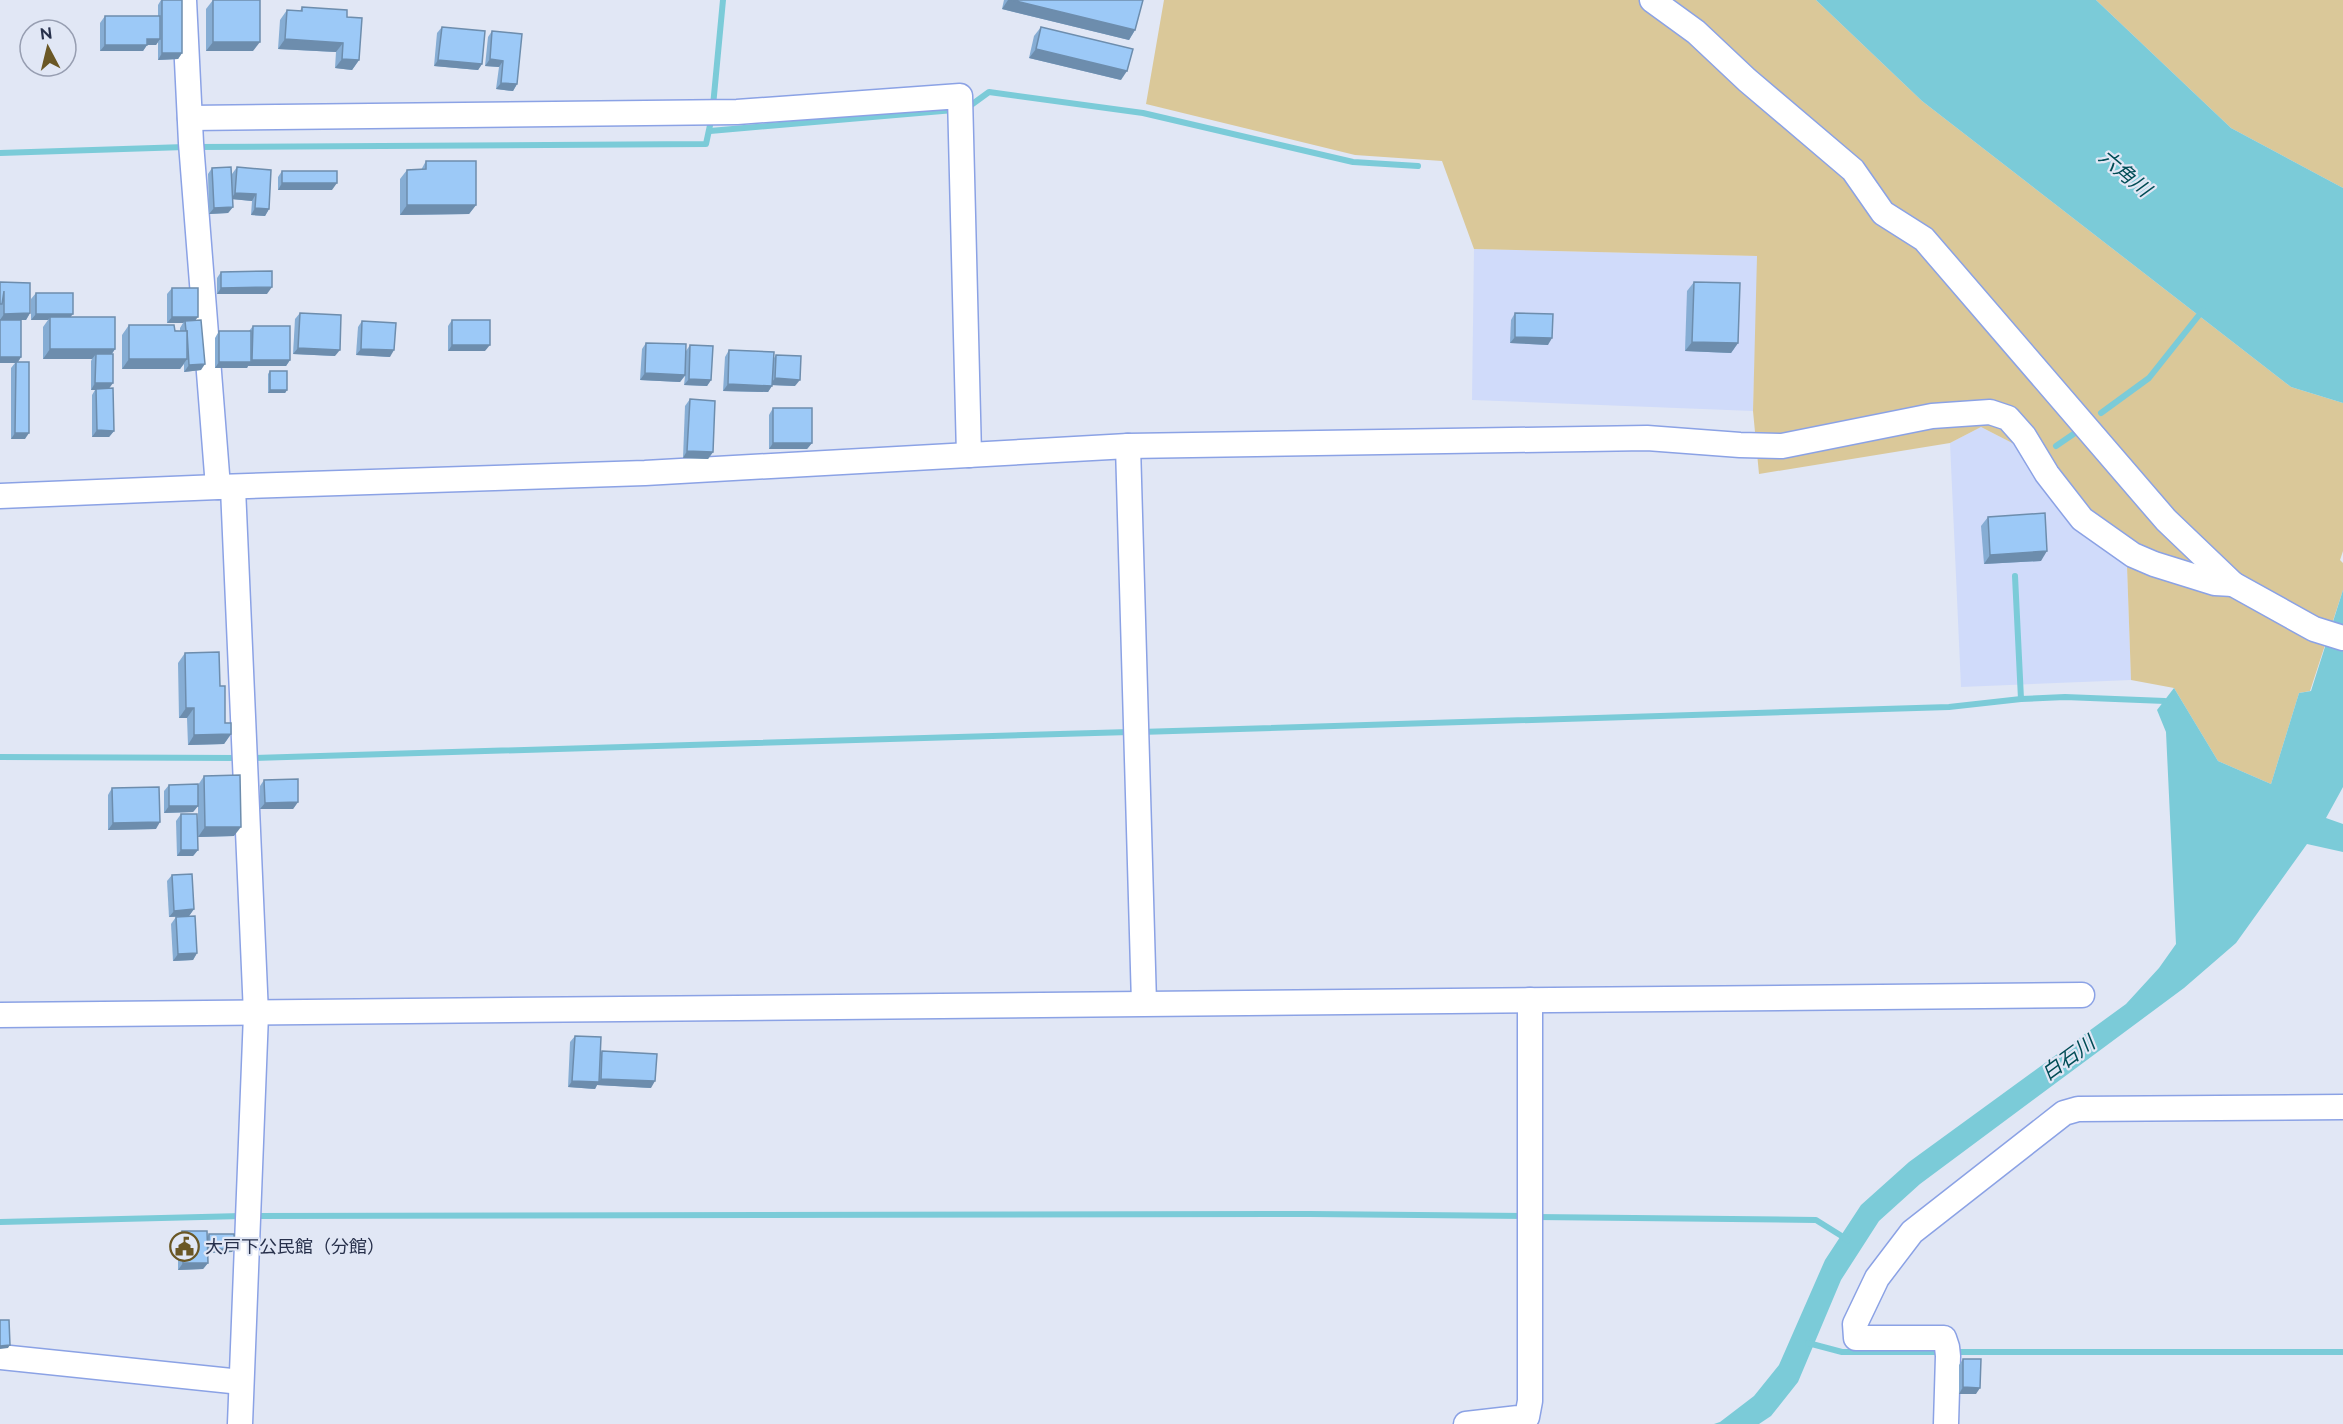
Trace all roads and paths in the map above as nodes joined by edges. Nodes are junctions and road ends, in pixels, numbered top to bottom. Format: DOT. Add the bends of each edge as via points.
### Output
graph roads {
  1 [pos="184,0"];
  2 [pos="1652,0"];
  3 [pos="190,118"];
  4 [pos="1128,446"];
  5 [pos="969,454"];
  6 [pos="225,487"];
  7 [pos="0,496"];
  8 [pos="2233,584"];
  9 [pos="2343,638"];
  10 [pos="2082,995"];
  11 [pos="1530,1000"];
  12 [pos="1144,1003"];
  13 [pos="256,1014"];
  14 [pos="0,1015"];
  15 [pos="2343,1107"];
  16 [pos="0,1357"];
  17 [pos="241,1382"];
  18 [pos="240,1424"];
  19 [pos="1466,1424"];
  20 [pos="1946,1424"];
  1 -- 3 [label="street"];
  2 -- 8 [label="street" via="1696,32 1852,170 1883,213 1924,238 2166,520"];
  3 -- 5 [label="street" via="726,112 960,96"];
  3 -- 6 [label="street"];
  4 -- 5 [label="street"];
  4 -- 8 [label="street" via="1647,438 1782,446 1932,416 1990,412 2008,418 2024,436 2082,519 2133,555 2215,582"];
  4 -- 12 [label="street"];
  5 -- 6 [label="street" via="645,473"];
  6 -- 7 [label="street"];
  6 -- 13 [label="street"];
  8 -- 9 [label="street" via="2314,629"];
  10 -- 11 [label="street"];
  11 -- 12 [label="street"];
  11 -- 19 [label="street" via="1530,1401 1527,1417"];
  12 -- 13 [label="street"];
  13 -- 14 [label="street"];
  13 -- 17 [label="street"];
  15 -- 20 [label="street" via="2078,1109 2064,1113 1912,1232 1877,1278 1855,1324 1856,1338 1944,1338 1948,1352"];
  16 -- 17 [label="street"];
  17 -- 18 [label="street"];
}
